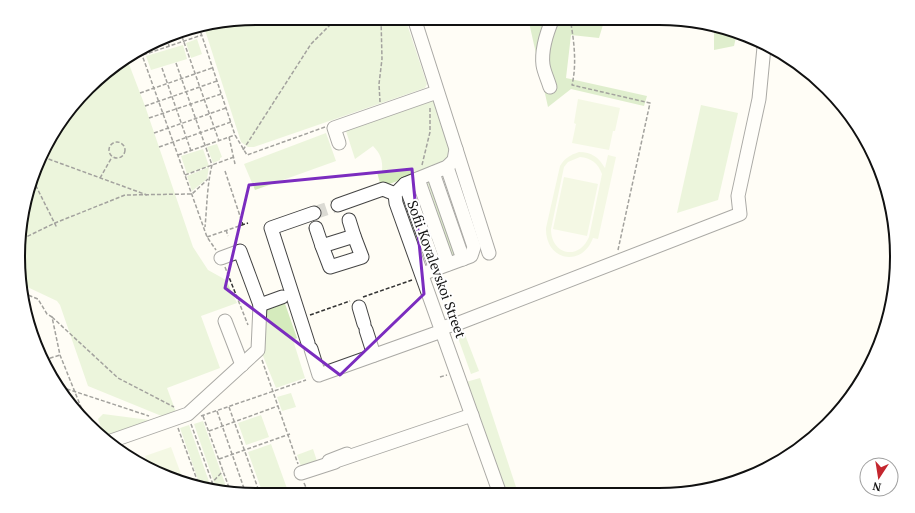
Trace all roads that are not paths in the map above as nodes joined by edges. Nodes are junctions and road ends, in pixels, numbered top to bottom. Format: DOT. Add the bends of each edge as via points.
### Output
graph roads {
  1 [pos="416,25"];
  2 [pos="550,25"];
  3 [pos="764,50"];
  4 [pos="550,87"];
  5 [pos="434,93"];
  6 [pos="339,143"];
  7 [pos="456,149"];
  8 [pos="447,167"];
  9 [pos="424,173"];
  10 [pos="405,184"];
  11 [pos="395,194"];
  12 [pos="354,236"];
  13 [pos="322,246"];
  14 [pos="489,253"];
  15 [pos="221,258"];
  16 [pos="463,259"];
  17 [pos="448,264"];
  18 [pos="436,269"];
  19 [pos="417,277"];
  20 [pos="286,292"];
  21 [pos="260,305"];
  22 [pos="359,307"];
  23 [pos="226,321"];
  24 [pos="442,330"];
  25 [pos="374,356"];
  26 [pos="242,364"];
  27 [pos="472,415"];
  28 [pos="115,439"];
  29 [pos="384,441"];
  30 [pos="335,462"];
  31 [pos="301,473"];
  32 [pos="498,488"];
  1 -- 5 [label="street"];
  2 -- 4 [label="street" via="543,51 543,65"];
  3 -- 24 [label="street" via="759,99 738,196 740,214"];
  5 -- 6 [label="street" via="334,128"];
  5 -- 7 [label="street"];
  7 -- 8 [label="street" via="454,160"];
  7 -- 14 [label="street"];
  8 -- 9 [label="street, Sofii Kovalevskoi Street"];
  8 -- 16 [label="street" via="474,247 471,256"];
  9 -- 10 [label="street, Sofii Kovalevskoi Street"];
  9 -- 16 [label="street"];
  9 -- 17 [label="street"];
  10 -- 11 [label="street, Sofii Kovalevskoi Street"];
  10 -- 18 [label="street"];
  11 -- 12 [label="street" via="383,189 340,204"];
  11 -- 19 [label="street, Sofii Kovalevskoi Street"];
  12 -- 13 [label="street"];
  12 -- 13 [label="street" via="362,257 337,265 330,267"];
  13 -- 20 [label="street" via="314,220 271,228"];
  15 -- 21 [label="street" via="240,251"];
  16 -- 17 [label="street"];
  17 -- 18 [label="street"];
  18 -- 19 [label="street"];
  19 -- 24 [label="street, Sofii Kovalevskoi Street"];
  20 -- 21 [label="street"];
  20 -- 25 [label="street" via="310,346 319,375"];
  21 -- 26 [label="street" via="258,350"];
  22 -- 25 [label="street"];
  23 -- 26 [label="street"];
  24 -- 25 [label="street"];
  24 -- 27 [label="street, Sofii Kovalevskoi Street"];
  26 -- 28 [label="street" via="191,418 170,420"];
  27 -- 30 [label="street"];
  27 -- 32 [label="street, Sofii Kovalevskoi Street"];
  29 -- 30 [label="street" via="329,461"];
  30 -- 31 [label="street"];
}
